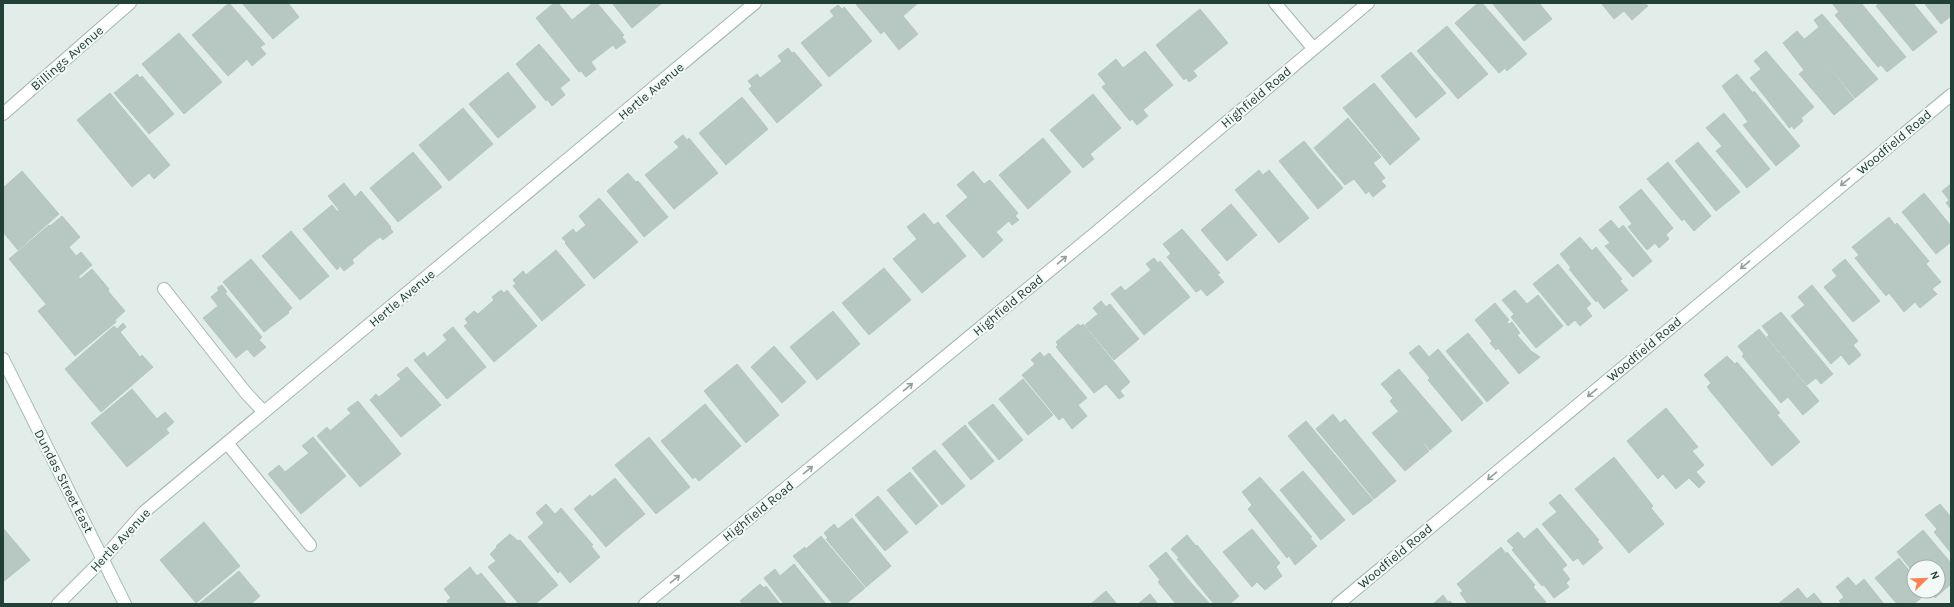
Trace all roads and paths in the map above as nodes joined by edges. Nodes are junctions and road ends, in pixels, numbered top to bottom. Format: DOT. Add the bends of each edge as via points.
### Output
graph roads {
  1 [pos="130,3"];
  2 [pos="756,3"];
  3 [pos="1275,3"];
  4 [pos="1368,3"];
  5 [pos="1313,48"];
  6 [pos="1951,95"];
  7 [pos="3,114"];
  8 [pos="164,289"];
  9 [pos="3,359"];
  10 [pos="264,412"];
  11 [pos="227,443"];
  12 [pos="310,545"];
  13 [pos="103,559"];
  14 [pos="58,604"];
  15 [pos="126,604"];
  16 [pos="645,604"];
  17 [pos="1338,604"];
  1 -- 7 [label="street, Billings Avenue"];
  2 -- 10 [label="street, Hertle Avenue"];
  3 -- 5 [label="street"];
  4 -- 5 [label="street, Highfield Road"];
  16 -- 5 [label="street, Highfield Road, one-way" via="1105,225"];
  6 -- 17 [label="street, Woodfield Road, one-way"];
  8 -- 10 [label="street"];
  9 -- 13 [label="street, Dundas Street East"];
  10 -- 11 [label="street, Hertle Avenue"];
  11 -- 12 [label="street"];
  11 -- 13 [label="street, Hertle Avenue" via="144,512"];
  13 -- 14 [label="street, Hertle Avenue"];
  13 -- 15 [label="street, Dundas Street East"];
}
